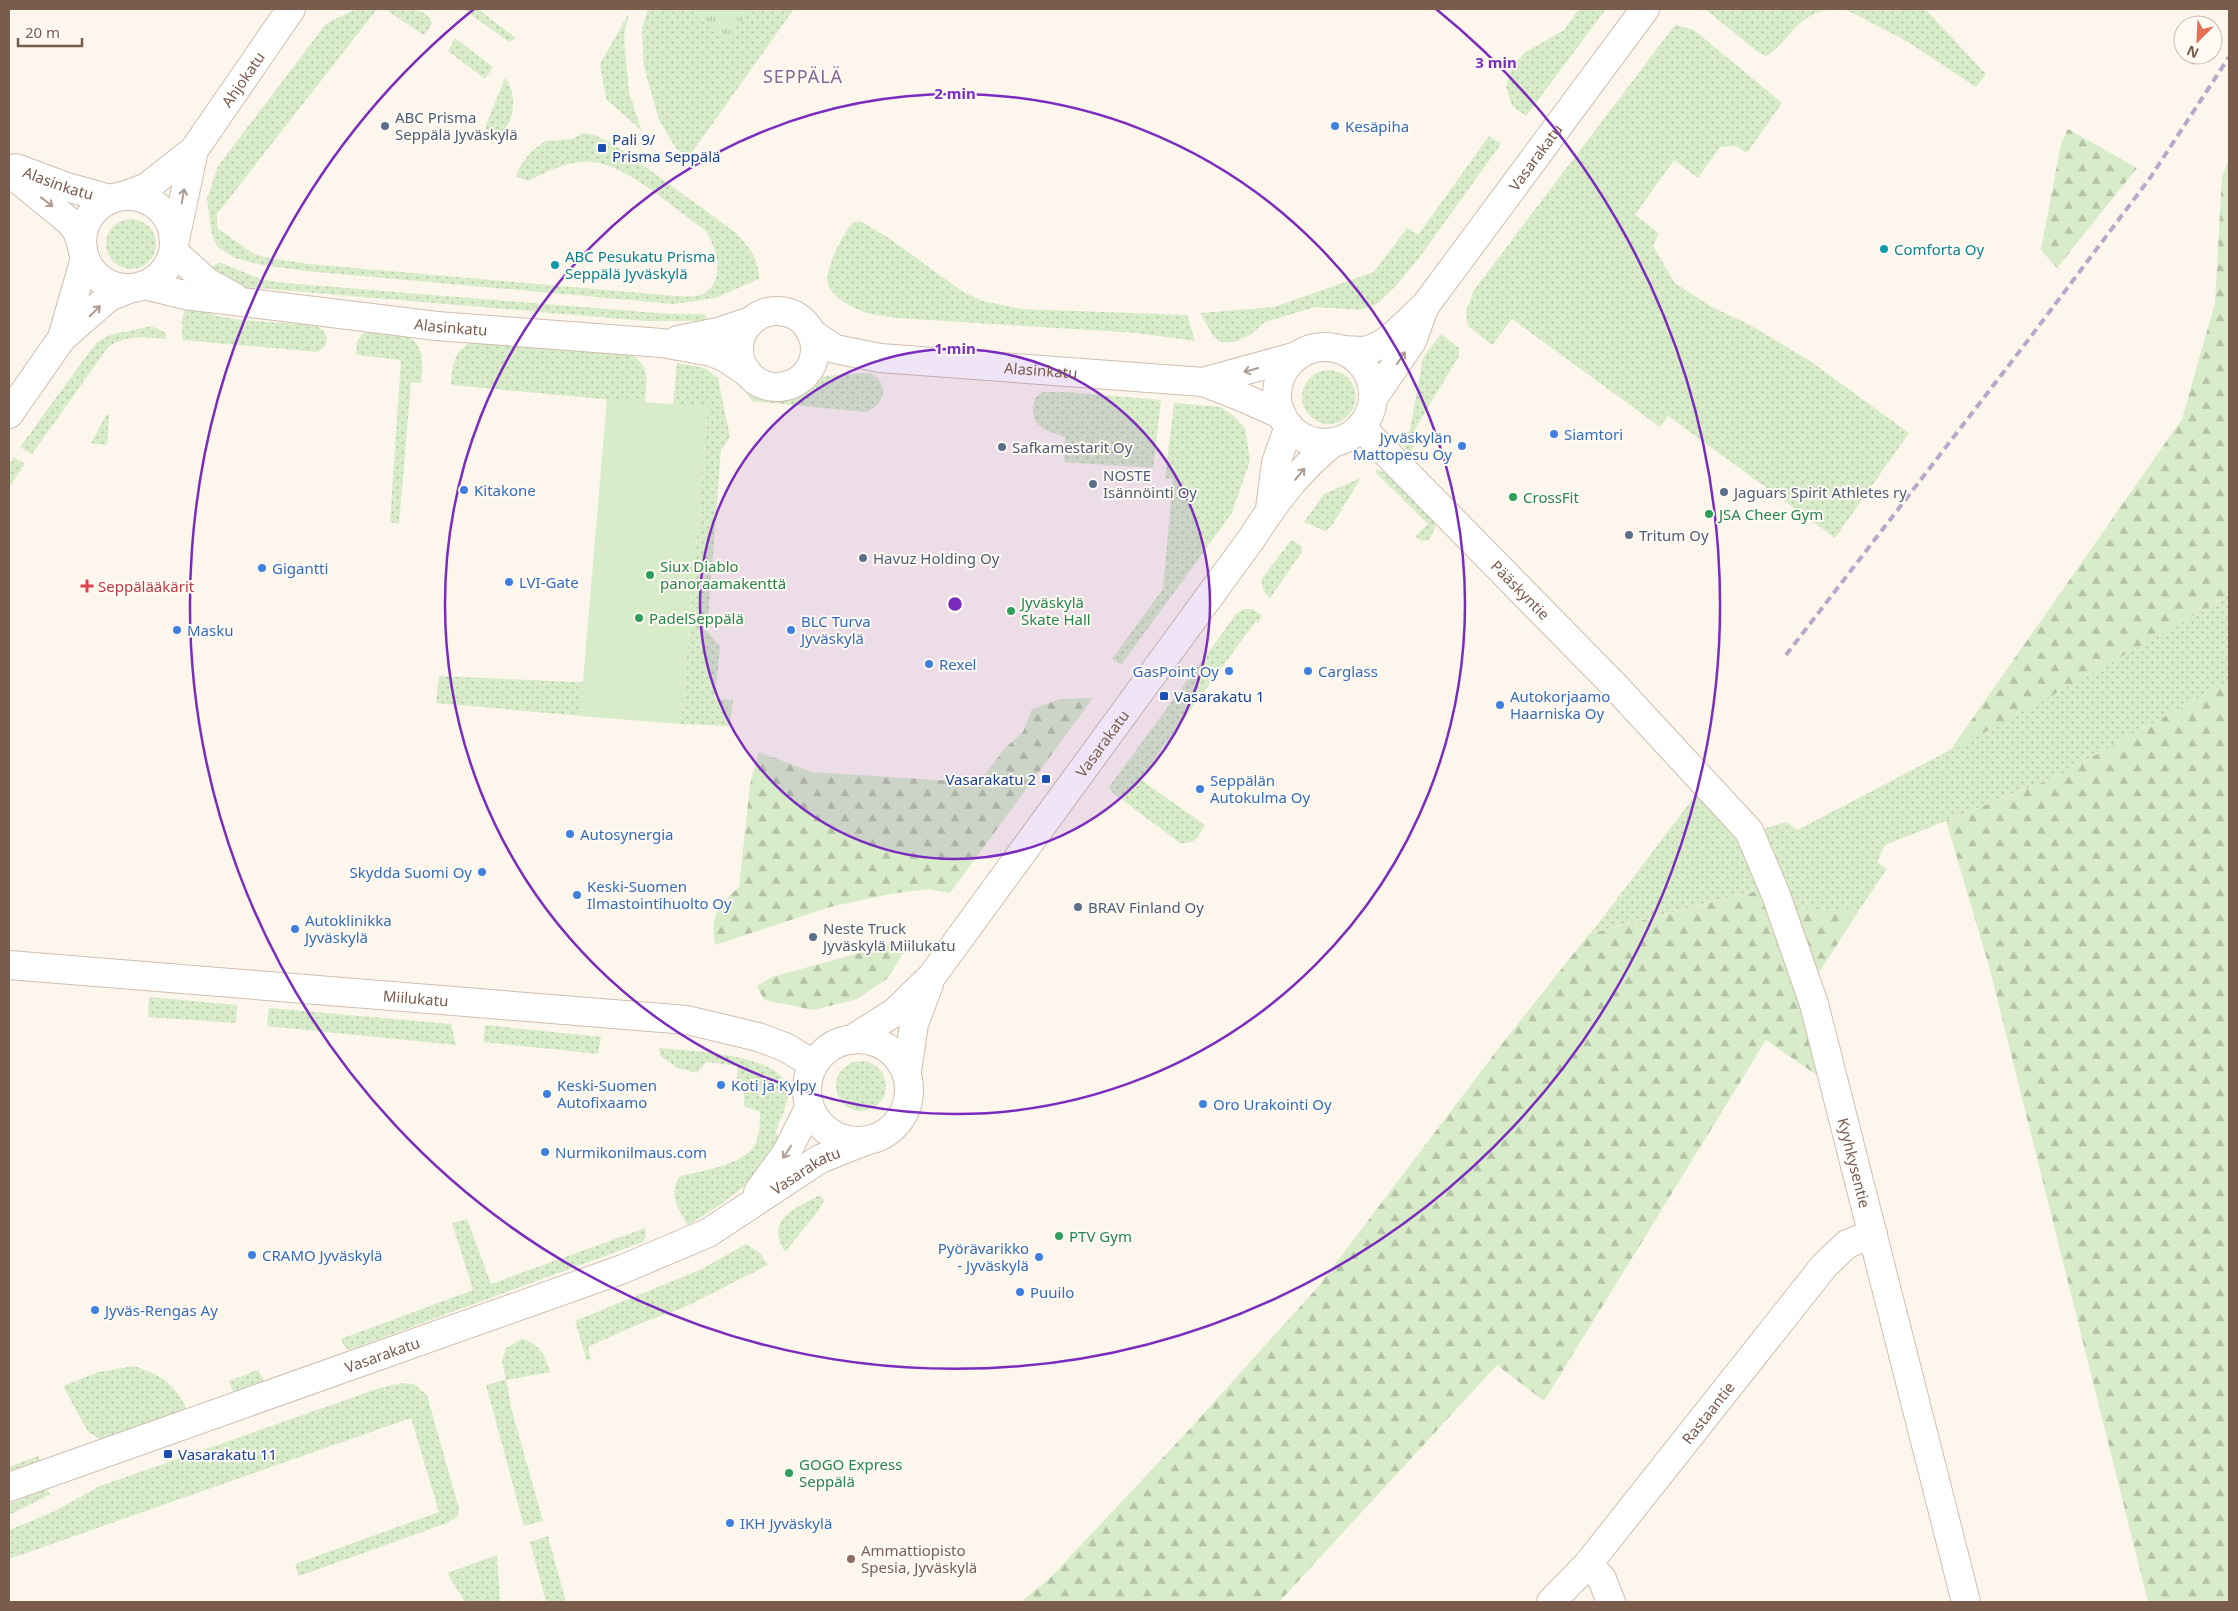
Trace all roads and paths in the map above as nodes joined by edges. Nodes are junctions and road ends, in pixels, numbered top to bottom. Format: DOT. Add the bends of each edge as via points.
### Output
graph roads {
  1 [pos="291,9"];
  2 [pos="1644,9"];
  3 [pos="194,150"];
  4 [pos="9,165"];
  5 [pos="9,172"];
  6 [pos="117,198"];
  7 [pos="174,247"];
  8 [pos="84,253"];
  9 [pos="137,287"];
  10 [pos="242,301"];
  11 [pos="1425,306"];
  12 [pos="751,321"];
  13 [pos="811,333"];
  14 [pos="62,338"];
  15 [pos="662,343"];
  16 [pos="1342,350"];
  17 [pos="1297,356"];
  18 [pos="880,358"];
  19 [pos="747,372"];
  20 [pos="801,378"];
  21 [pos="1203,382"];
  22 [pos="1373,398"];
  23 [pos="9,414"];
  24 [pos="1286,421"];
  25 [pos="1361,427"];
  26 [pos="1334,442"];
  27 [pos="1270,509"];
  28 [pos="1677,753"];
  29 [pos="9,965"];
  30 [pos="932,976"];
  31 [pos="851,1040"];
  32 [pos="813,1064"];
  33 [pos="906,1072"];
  34 [pos="809,1108"];
  35 [pos="865,1141"];
  36 [pos="748,1206"];
  37 [pos="1873,1234"];
  38 [pos="9,1487"];
  39 [pos="1588,1564"];
  40 [pos="1551,1602"];
  41 [pos="1611,1602"];
  42 [pos="1966,1602"];
  1 -- 3 [label="street, Ahjokatu"];
  2 -- 11 [label="street, Vasarakatu"];
  3 -- 6 [label="street, Ahjokatu" via="147,186"];
  7 -- 3 [label="street, Ahjokatu, one-way"];
  4 -- 6 [label="street, Alasinkatu" via="66,186"];
  5 -- 8 [label="street, Alasinkatu, one-way" via="70,222 77,231"];
  6 -- 7 [label="street" via="140,197 155,204 170,221"];
  6 -- 8 [label="street" via="99,206 85,225 82,237"];
  7 -- 9 [label="street" via="163,273"];
  7 -- 10 [label="street, Alasinkatu" via="208,282"];
  8 -- 9 [label="street" via="95,274 103,280 112,285"];
  8 -- 14 [label="street"];
  9 -- 10 [label="street, Alasinkatu"];
  14 -- 9 [label="street, one-way" via="109,297"];
  10 -- 15 [label="street, Alasinkatu" via="437,326"];
  11 -- 16 [label="street, Vasarakatu" via="1372,349"];
  22 -- 11 [label="street, Vasarakatu, one-way" via="1412,341"];
  12 -- 13 [label="street" via="772,311 783,311 804,322"];
  12 -- 15 [label="street, Alasinkatu" via="718,332"];
  12 -- 19 [label="street" via="739,346 739,355"];
  13 -- 18 [label="street, Alasinkatu" via="835,349"];
  13 -- 20 [label="street" via="814,357"];
  14 -- 23 [label="street"];
  15 -- 19 [label="street, Alasinkatu" via="712,352"];
  16 -- 17 [label="street" via="1319,347"];
  16 -- 22 [label="street" via="1362,364 1369,374"];
  17 -- 21 [label="street, Alasinkatu, one-way"];
  17 -- 24 [label="street" via="1283,372 1279,383 1278,404"];
  18 -- 20 [label="street, Alasinkatu" via="830,366"];
  18 -- 21 [label="street, Alasinkatu"];
  19 -- 20 [label="street" via="758,382 773,386 788,385"];
  21 -- 24 [label="street, Alasinkatu" via="1244,398"];
  22 -- 25 [label="street" via="1370,414"];
  24 -- 26 [label="street" via="1309,440"];
  24 -- 27 [label="street, Vasarakatu"];
  25 -- 26 [label="street"];
  25 -- 28 [label="street, Pääskyntie"];
  27 -- 26 [label="street, Vasarakatu, one-way" via="1312,459"];
  27 -- 30 [label="street, Vasarakatu"];
  28 -- 37 [label="street, Kyyhkysentie" via="1749,831 1776,895 1814,1004"];
  29 -- 32 [label="street, Miilukatu" via="687,1020 758,1037"];
  30 -- 31 [label="street, Vasarakatu" via="895,1012"];
  30 -- 33 [label="street, Vasarakatu" via="914,1024"];
  31 -- 32 [label="street" via="828,1047"];
  31 -- 33 [label="street" via="879,1043 891,1050"];
  32 -- 34 [label="street" via="807,1080"];
  33 -- 35 [label="street" via="910,1084 904,1112 888,1132"];
  34 -- 35 [label="street" via="822,1128 837,1137"];
  34 -- 36 [label="street, Vasarakatu, one-way" via="787,1152"];
  35 -- 36 [label="street, Vasarakatu" via="820,1160"];
  36 -- 38 [label="street, Vasarakatu" via="708,1232 623,1269"];
  37 -- 39 [label="street, Rastaantie" via="1847,1244 1824,1266"];
  37 -- 42 [label="street, Kyyhkysentie"];
  39 -- 40 [label="street, Rastaantie"];
  39 -- 41 [label="street" via="1602,1579"];
}
